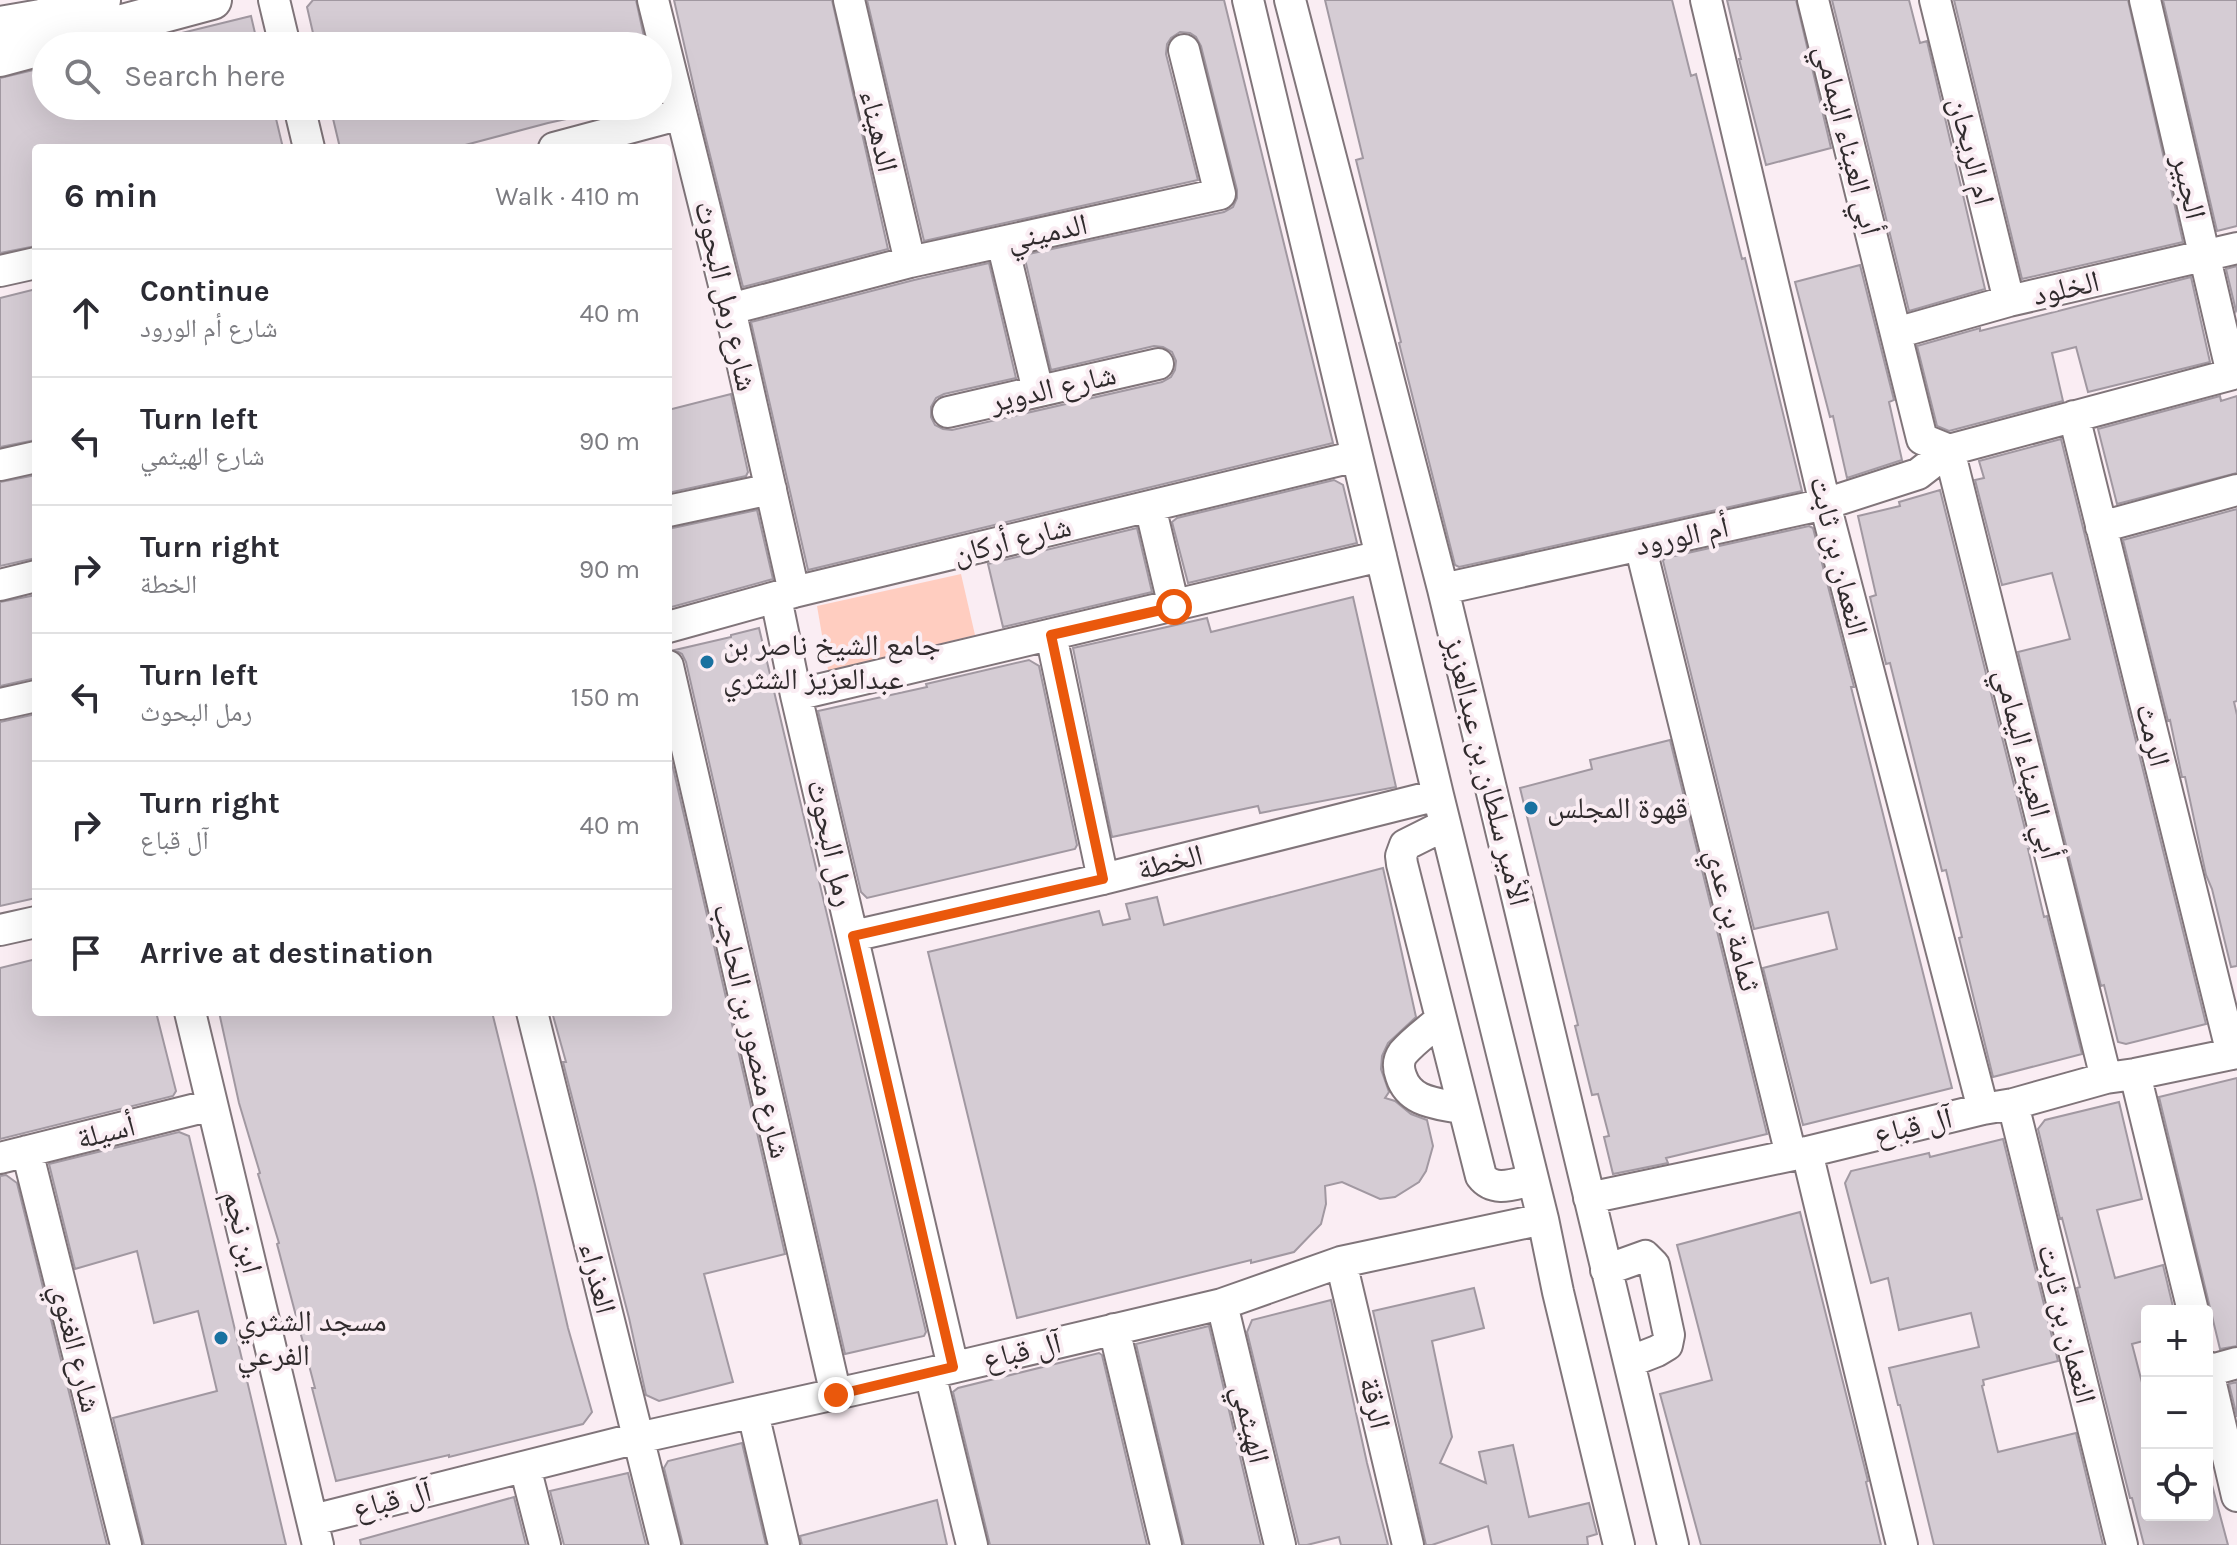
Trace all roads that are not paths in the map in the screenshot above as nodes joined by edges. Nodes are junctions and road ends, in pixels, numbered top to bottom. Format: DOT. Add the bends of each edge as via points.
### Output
graph roads {
  1 [pos="101,0"];
  2 [pos="212,0"];
  3 [pos="274,0"];
  4 [pos="653,0"];
  5 [pos="849,0"];
  6 [pos="1248,0"];
  7 [pos="1290,0"];
  8 [pos="1706,0"];
  9 [pos="1813,0"];
  10 [pos="1935,0"];
  11 [pos="2145,0"];
  12 [pos="0,26"];
  13 [pos="93,32"];
  14 [pos="282,32"];
  15 [pos="661,32"];
  16 [pos="32,48"];
  17 [pos="1184,50"];
  18 [pos="0,57"];
  19 [pos="672,77"];
  20 [pos="681,114"];
  21 [pos="672,116"];
  22 [pos="302,120"];
  23 [pos="659,120"];
  24 [pos="308,144"];
  25 [pos="573,144"];
  26 [pos="1002,242"];
  27 [pos="2237,248"];
  28 [pos="2205,255"];
  29 [pos="910,262"];
  30 [pos="32,264"];
  31 [pos="0,271"];
  32 [pos="2009,301"];
  33 [pos="730,309"];
  34 [pos="1896,333"];
  35 [pos="1158,364"];
  36 [pos="2235,374"];
  37 [pos="1038,391"];
  38 [pos="948,412"];
  39 [pos="2074,416"];
  40 [pos="1949,450"];
  41 [pos="1357,456"];
  42 [pos="32,458"];
  43 [pos="0,465"];
  44 [pos="771,489"];
  45 [pos="2237,490"];
  46 [pos="1825,504"];
  47 [pos="1150,506"];
  48 [pos="672,510"];
  49 [pos="2101,527"];
  50 [pos="1640,545"];
  51 [pos="1381,556"];
  52 [pos="32,577"];
  53 [pos="0,585"];
  54 [pos="1443,589"];
  55 [pos="785,595"];
  56 [pos="1174,607"];
  57 [pos="672,626"];
  58 [pos="1051,635"];
  59 [pos="672,683"];
  60 [pos="796,695"];
  61 [pos="32,697"];
  62 [pos="0,704"];
  63 [pos="1438,795"];
  64 [pos="1445,825"];
  65 [pos="1103,879"];
  66 [pos="32,923"];
  67 [pos="0,930"];
  68 [pos="853,936"];
  69 [pos="191,1016"];
  70 [pos="533,1016"];
  71 [pos="1441,1019"];
  72 [pos="2234,1054"];
  73 [pos="2121,1076"];
  74 [pos="2013,1104"];
  75 [pos="212,1105"];
  76 [pos="1464,1109"];
  77 [pos="1983,1109"];
  78 [pos="1799,1153"];
  79 [pos="13,1155"];
  80 [pos="1532,1180"];
  81 [pos="1589,1198"];
  82 [pos="1543,1219"];
  83 [pos="1341,1262"];
  84 [pos="1606,1270"];
  85 [pos="1222,1304"];
  86 [pos="2191,1305"];
  87 [pos="1114,1329"];
  88 [pos="1629,1362"];
  89 [pos="2237,1363"];
  90 [pos="2213,1368"];
  91 [pos="942,1370"];
  92 [pos="2209,1377"];
  93 [pos="836,1395"];
  94 [pos="753,1413"];
  95 [pos="638,1438"];
  96 [pos="525,1467"];
  97 [pos="2237,1496"];
  98 [pos="315,1532"];
  99 [pos="126,1545"];
  100 [pos="545,1545"];
  101 [pos="665,1545"];
  102 [pos="784,1545"];
  103 [pos="972,1545"];
  104 [pos="1166,1545"];
  105 [pos="1280,1545"];
  106 [pos="1408,1545"];
  107 [pos="1619,1545"];
  108 [pos="1673,1545"];
  109 [pos="1902,1545"];
  110 [pos="2122,1545"];
  1 -- 12 [label="main road"];
  2 -- 13 [label="main road"];
  3 -- 14 [label="street"];
  4 -- 15 [label="street, شارع رمل البحوث"];
  5 -- 29 [label="street, الدهيناء"];
  6 -- 41 [label="street, الأمير سلطان بن عبدالعزيز"];
  7 -- 54 [label="street, الأمير سلطان بن عبدالعزيز"];
  8 -- 46 [label="street, النعمان بن ثابت"];
  9 -- 34 [label="street, أبي العيناء اليمامي"];
  10 -- 32 [label="street, ام الريحان"];
  11 -- 28 [label="street, الجبير"];
  16 -- 18 [label="main road"];
  17 -- 26 [label="street, الدميني" via="1220,194"];
  19 -- 20 [label="street, شارع رمل البحوث"];
  20 -- 21 [label="street"];
  20 -- 33 [label="street, شارع رمل البحوث"];
  22 -- 24 [label="street"];
  23 -- 25 [label="street"];
  26 -- 29 [label="street, الدميني"];
  26 -- 37 [label="street"];
  27 -- 28 [label="street, الخلود"];
  28 -- 32 [label="street, الخلود"];
  28 -- 36 [label="street, الجبير"];
  29 -- 33 [label="street, الدميني"];
  30 -- 31 [label="street"];
  32 -- 34 [label="street, الخلود"];
  33 -- 44 [label="street, شارع رمل البحوث"];
  34 -- 40 [label="street, أبي العيناء اليمامي" via="1922,439"];
  35 -- 37 [label="street, شارع الدوير"];
  36 -- 39 [label="street"];
  37 -- 38 [label="street, شارع الدوير"];
  39 -- 40 [label="street"];
  39 -- 49 [label="street, الرمث"];
  40 -- 46 [label="street, أم الورود" via="1918,474"];
  40 -- 73 [label="street, أبي العيناء اليمامي"];
  41 -- 47 [label="street, شارع أركان"];
  41 -- 51 [label="street, الأمير سلطان بن عبدالعزيز"];
  42 -- 43 [label="street"];
  44 -- 48 [label="street"];
  44 -- 55 [label="street, شارع رمل البحوث"];
  45 -- 49 [label="street"];
  46 -- 50 [label="street, أم الورود"];
  46 -- 77 [label="street, النعمان بن ثابت"];
  47 -- 55 [label="street, شارع أركان"];
  47 -- 56 [label="street"];
  49 -- 72 [label="street, الرمث"];
  50 -- 54 [label="street, أم الورود"];
  50 -- 78 [label="street, ثمامة بن عدي"];
  51 -- 56 [label="street"];
  51 -- 63 [label="street, الأمير سلطان بن عبدالعزيز"];
  52 -- 53 [label="street"];
  54 -- 81 [label="street, الأمير سلطان بن عبدالعزيز"];
  55 -- 57 [label="street, شارع أركان"];
  55 -- 60 [label="street, رمل البحوث"];
  56 -- 58 [label="street"];
  58 -- 60 [label="street"];
  58 -- 65 [label="street"];
  59 -- 93 [label="street, شارع منصور بن الحاجب"];
  60 -- 68 [label="street, رمل البحوث"];
  61 -- 62 [label="street"];
  63 -- 64 [label="street, الأمير سلطان بن عبدالعزيز"];
  63 -- 65 [label="street, الخطة"];
  64 -- 71 [label="street" via="1405,845 1401,856"];
  64 -- 80 [label="street, الأمير سلطان بن عبدالعزيز"];
  65 -- 68 [label="street, الخطة"];
  66 -- 67 [label="street"];
  68 -- 91 [label="street, رمل البحوث"];
  69 -- 75 [label="street, ابن نجم"];
  70 -- 95 [label="street, العذراء"];
  71 -- 76 [label="street"];
  71 -- 76 [label="street" via="1401,1054 1398,1070 1410,1094"];
  72 -- 73 [label="street, آل قباع"];
  73 -- 74 [label="street, آل قباع"];
  73 -- 86 [label="street, أبي العيناء اليمامي"];
  74 -- 77 [label="street, آل قباع"];
  74 -- 110 [label="street, النعمان بن ثابت"];
  75 -- 79 [label="street, أسيلة"];
  75 -- 98 [label="street, ابن نجم"];
  76 -- 80 [label="street" via="1486,1183 1497,1187"];
  77 -- 78 [label="street, آل قباع"];
  78 -- 81 [label="street, آل قباع"];
  78 -- 109 [label="street, ثمامة بن عدي"];
  79 -- 99 [label="street, شارع الغنوي"];
  80 -- 82 [label="street, الأمير سلطان بن عبدالعزيز"];
  81 -- 84 [label="street, الأمير سلطان بن عبدالعزيز"];
  82 -- 83 [label="street, آل قباع"];
  82 -- 107 [label="street, الأمير سلطان بن عبدالعزيز"];
  83 -- 85 [label="street, آل قباع"];
  83 -- 106 [label="street, الرقة"];
  84 -- 88 [label="street, الأمير سلطان بن عبدالعزيز"];
  84 -- 88 [label="street" via="1645,1256 1654,1265 1667,1345"];
  85 -- 87 [label="street, آل قباع"];
  85 -- 105 [label="street, الهيثمي"];
  87 -- 91 [label="street, آل قباع"];
  87 -- 104 [label="street"];
  88 -- 108 [label="street, الأمير سلطان بن عبدالعزيز"];
  89 -- 90 [label="street"];
  91 -- 93 [label="street, آل قباع"];
  91 -- 103 [label="street"];
  92 -- 97 [label="street"];
  93 -- 94 [label="street, آل قباع"];
  94 -- 95 [label="street, آل قباع"];
  94 -- 102 [label="street"];
  95 -- 96 [label="street, آل قباع"];
  95 -- 101 [label="street, العذراء"];
  96 -- 98 [label="street, آل قباع"];
  96 -- 100 [label="street"];
}
